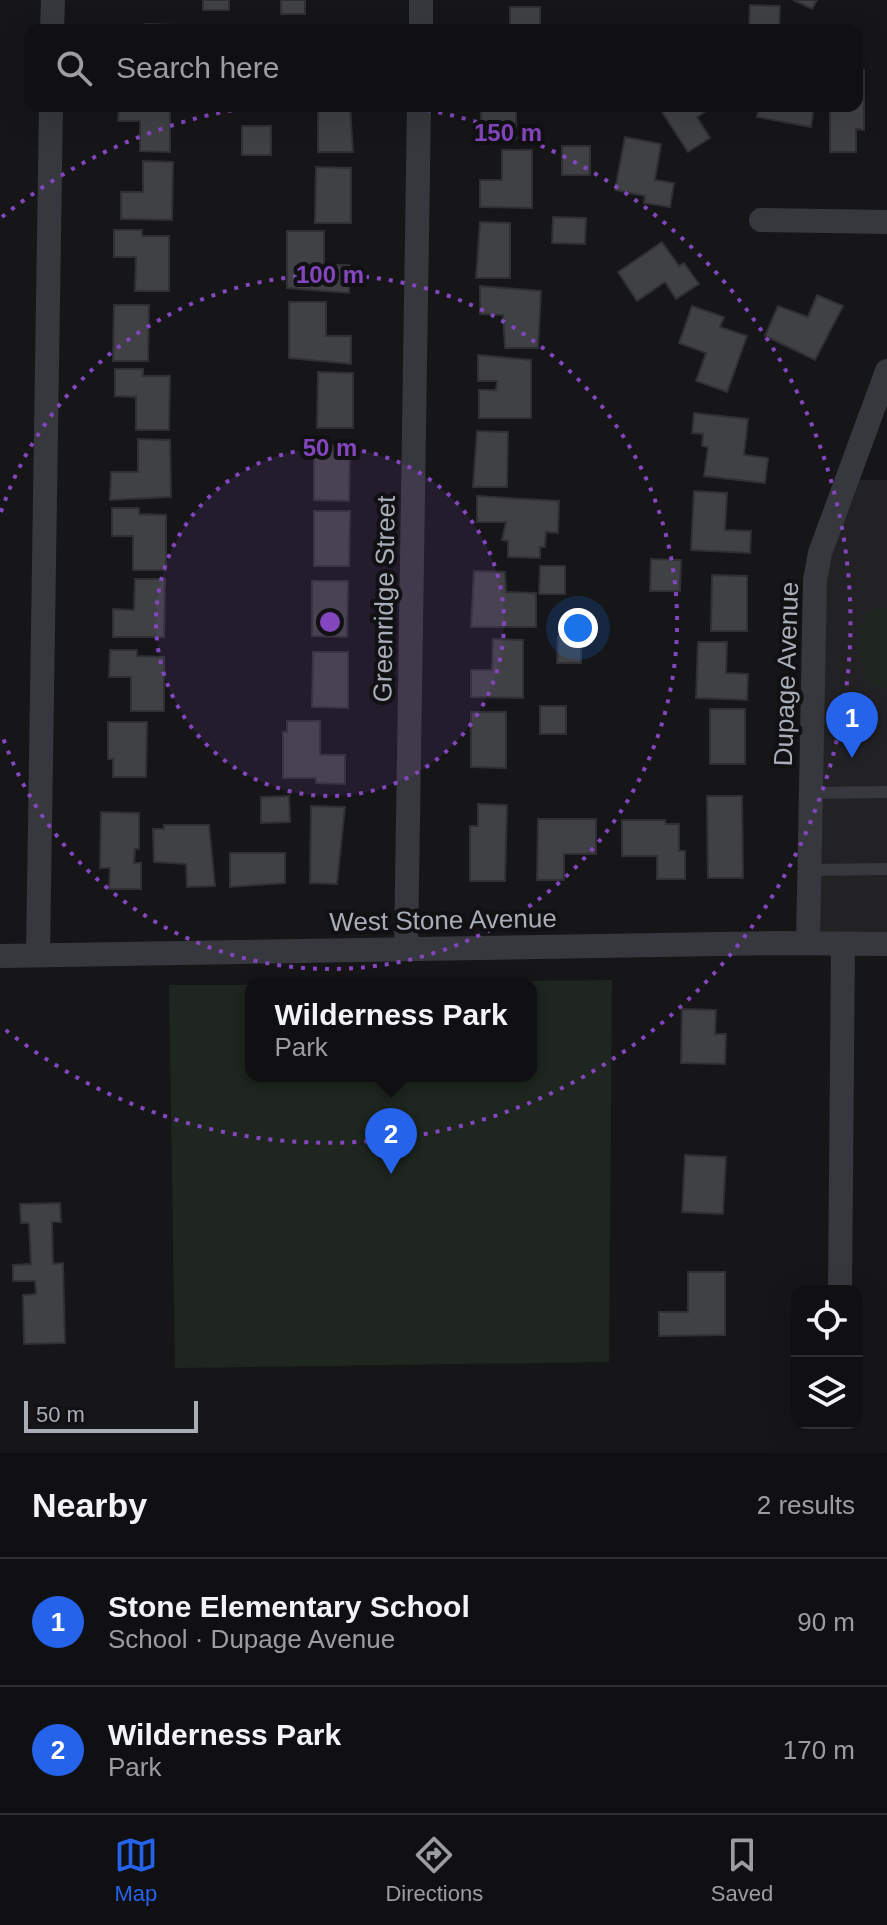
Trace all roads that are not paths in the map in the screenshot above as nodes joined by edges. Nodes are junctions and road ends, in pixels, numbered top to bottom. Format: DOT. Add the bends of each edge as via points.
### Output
graph roads {
  1 [pos="53,0"];
  2 [pos="421,0"];
  3 [pos="52,24"];
  4 [pos="421,24"];
  5 [pos="51,112"];
  6 [pos="419,112"];
  7 [pos="761,220"];
  8 [pos="887,222"];
  9 [pos="887,371"];
  10 [pos="887,792"];
  11 [pos="810,793"];
  12 [pos="887,869"];
  13 [pos="809,870"];
  14 [pos="808,943"];
  15 [pos="843,944"];
  16 [pos="887,944"];
  17 [pos="406,949"];
  18 [pos="38,955"];
  19 [pos="0,956"];
  20 [pos="840,1285"];
  1 -- 3 [label="street"];
  2 -- 4 [label="street"];
  5 -- 18 [label="street"];
  6 -- 17 [label="street, Greenridge Street"];
  7 -- 8 [label="street"];
  9 -- 11 [label="street, Dupage Avenue" via="820,553 815,580"];
  10 -- 11 [label="lane"];
  11 -- 13 [label="street, Dupage Avenue"];
  12 -- 13 [label="lane"];
  13 -- 14 [label="street, Dupage Avenue"];
  14 -- 15 [label="street, West Stone Avenue"];
  14 -- 17 [label="street, West Stone Avenue"];
  15 -- 16 [label="street, West Stone Avenue"];
  15 -- 20 [label="street"];
  17 -- 18 [label="street, West Stone Avenue"];
  18 -- 19 [label="street, West Stone Avenue"];
}
